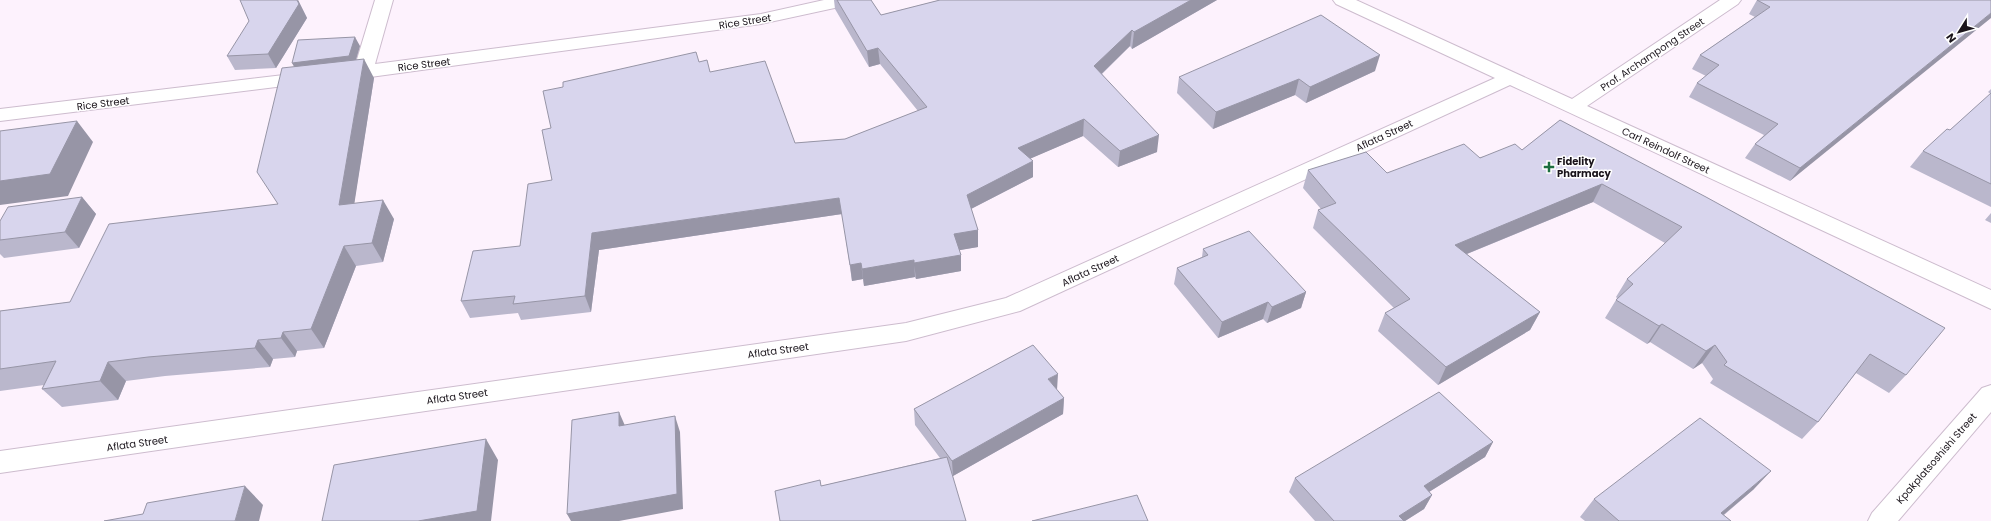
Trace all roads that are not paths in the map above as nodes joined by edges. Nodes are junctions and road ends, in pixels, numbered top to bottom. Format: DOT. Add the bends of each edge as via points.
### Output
graph roads {
  1 [pos="384,0"];
  2 [pos="847,0"];
  3 [pos="1342,0"];
  4 [pos="1732,0"];
  5 [pos="363,72"];
  6 [pos="1510,78"];
  7 [pos="1572,107"];
  8 [pos="0,115"];
  9 [pos="1991,300"];
  10 [pos="1991,395"];
  11 [pos="0,462"];
  12 [pos="1881,521"];
  1 -- 5 [label="street"];
  2 -- 5 [label="street, Rice Street" via="762,19"];
  3 -- 6 [label="street, Carl Reindolf Street"];
  4 -- 7 [label="street, Prof. Archampong Street"];
  5 -- 8 [label="street, Rice Street"];
  6 -- 7 [label="street, Carl Reindolf Street"];
  6 -- 11 [label="street, Aflata Street" via="1012,306 906,332"];
  7 -- 9 [label="street, Carl Reindolf Street"];
  10 -- 12 [label="street, Kpakplatsoshishi Street"];
}
